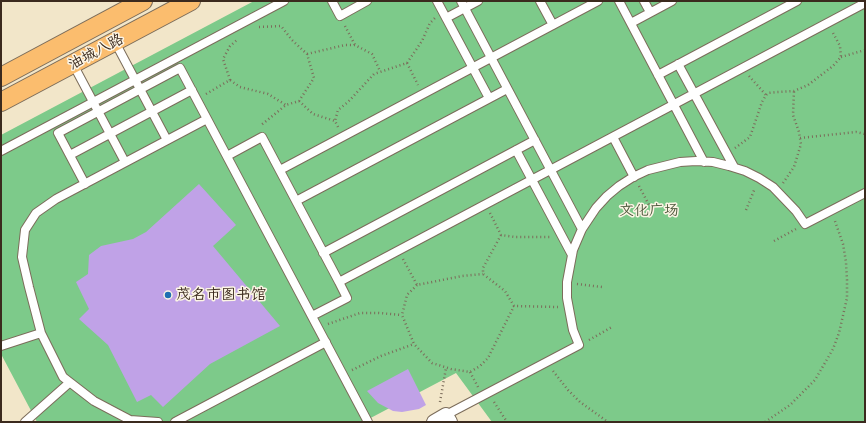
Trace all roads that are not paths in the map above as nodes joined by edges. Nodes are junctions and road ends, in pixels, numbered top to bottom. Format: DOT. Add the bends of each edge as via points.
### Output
graph roads {
  1 [pos="143,1"];
  2 [pos="191,1"];
  3 [pos="284,1"];
  4 [pos="332,1"];
  5 [pos="368,1"];
  6 [pos="437,1"];
  7 [pos="478,1"];
  8 [pos="540,1"];
  9 [pos="598,1"];
  10 [pos="619,1"];
  11 [pos="644,1"];
  12 [pos="672,1"];
  13 [pos="797,1"];
  14 [pos="865,3"];
  15 [pos="463,5"];
  16 [pos="650,12"];
  17 [pos="445,16"];
  18 [pos="631,23"];
  19 [pos="553,25"];
  20 [pos="115,42"];
  21 [pos="491,58"];
  22 [pos="73,64"];
  23 [pos="678,64"];
  24 [pos="472,68"];
  25 [pos="658,75"];
  26 [pos="1,77"];
  27 [pos="135,80"];
  28 [pos="507,88"];
  29 [pos="140,90"];
  30 [pos="192,90"];
  31 [pos="694,94"];
  32 [pos="489,98"];
  33 [pos="1,102"];
  34 [pos="94,102"];
  35 [pos="674,104"];
  36 [pos="152,111"];
  37 [pos="99,112"];
  38 [pos="207,119"];
  39 [pos="110,133"];
  40 [pos="613,137"];
  41 [pos="167,140"];
  42 [pos="535,140"];
  43 [pos="516,150"];
  44 [pos="1,152"];
  45 [pos="70,155"];
  46 [pos="227,156"];
  47 [pos="126,162"];
  48 [pos="704,162"];
  49 [pos="734,167"];
  50 [pos="280,170"];
  51 [pos="551,170"];
  52 [pos="634,177"];
  53 [pos="532,180"];
  54 [pos="85,184"];
  55 [pos="865,193"];
  56 [pos="296,201"];
  57 [pos="582,229"];
  58 [pos="323,253"];
  59 [pos="572,255"];
  60 [pos="339,282"];
  61 [pos="312,316"];
  62 [pos="41,333"];
  63 [pos="326,342"];
  64 [pos="1,346"];
  65 [pos="69,383"];
  66 [pos="444,420"];
  67 [pos="25,422"];
  68 [pos="158,422"];
  69 [pos="175,422"];
  70 [pos="368,422"];
  1 -- 26 [label="main road, 油城八路"];
  2 -- 20 [label="main road, 油城八路"];
  3 -- 27 [label="street"];
  4 -- 5 [label="street" via="340,16"];
  6 -- 17 [label="street"];
  7 -- 15 [label="street"];
  8 -- 19 [label="street"];
  9 -- 19 [label="street"];
  10 -- 18 [label="street"];
  11 -- 16 [label="street"];
  12 -- 16 [label="street"];
  13 -- 23 [label="street"];
  14 -- 31 [label="street"];
  15 -- 17 [label="street"];
  15 -- 21 [label="street"];
  16 -- 18 [label="street"];
  17 -- 24 [label="street"];
  18 -- 25 [label="street"];
  19 -- 21 [label="street"];
  20 -- 22 [label="main road, 油城八路"];
  20 -- 27 [label="street"];
  21 -- 24 [label="street"];
  21 -- 28 [label="street"];
  22 -- 33 [label="main road, 油城八路"];
  22 -- 34 [label="street"];
  23 -- 25 [label="street"];
  23 -- 31 [label="street"];
  24 -- 32 [label="street"];
  24 -- 50 [label="street"];
  25 -- 35 [label="street"];
  27 -- 29 [label="street"];
  27 -- 34 [label="street"];
  28 -- 32 [label="street"];
  28 -- 42 [label="street"];
  29 -- 30 [label="street" via="180,68"];
  29 -- 36 [label="street"];
  29 -- 37 [label="street"];
  30 -- 36 [label="street"];
  30 -- 38 [label="street"];
  31 -- 35 [label="street"];
  31 -- 49 [label="street"];
  32 -- 56 [label="street"];
  34 -- 37 [label="street"];
  34 -- 44 [label="street"];
  35 -- 40 [label="street"];
  35 -- 48 [label="street"];
  36 -- 39 [label="street"];
  36 -- 41 [label="street"];
  37 -- 39 [label="street"];
  37 -- 45 [label="street" via="58,133"];
  38 -- 41 [label="street"];
  38 -- 46 [label="street"];
  39 -- 45 [label="street"];
  39 -- 47 [label="street"];
  40 -- 51 [label="street"];
  40 -- 52 [label="street"];
  41 -- 47 [label="street"];
  42 -- 43 [label="street"];
  42 -- 51 [label="street"];
  43 -- 53 [label="street"];
  43 -- 58 [label="street"];
  45 -- 54 [label="street"];
  46 -- 50 [label="street" via="262,137"];
  46 -- 61 [label="street"];
  47 -- 54 [label="street"];
  48 -- 49 [label="street"];
  48 -- 52 [label="street" via="664,165"];
  49 -- 55 [label="street" via="759,178 778,192 805,224"];
  50 -- 56 [label="street"];
  51 -- 53 [label="street"];
  51 -- 57 [label="street"];
  52 -- 57 [label="street" via="607,196"];
  53 -- 59 [label="street"];
  53 -- 60 [label="street"];
  54 -- 62 [label="street" via="36,213 25,230 22,257"];
  56 -- 58 [label="street"];
  57 -- 59 [label="street"];
  58 -- 60 [label="street"];
  59 -- 66 [label="street" via="567,282 568,308 579,345"];
  60 -- 61 [label="street" via="347,298"];
  61 -- 63 [label="street"];
  62 -- 64 [label="street"];
  62 -- 65 [label="street" via="62,377"];
  63 -- 69 [label="street"];
  63 -- 70 [label="street"];
  65 -- 67 [label="street"];
  65 -- 68 [label="street" via="94,401 130,420"];
}
